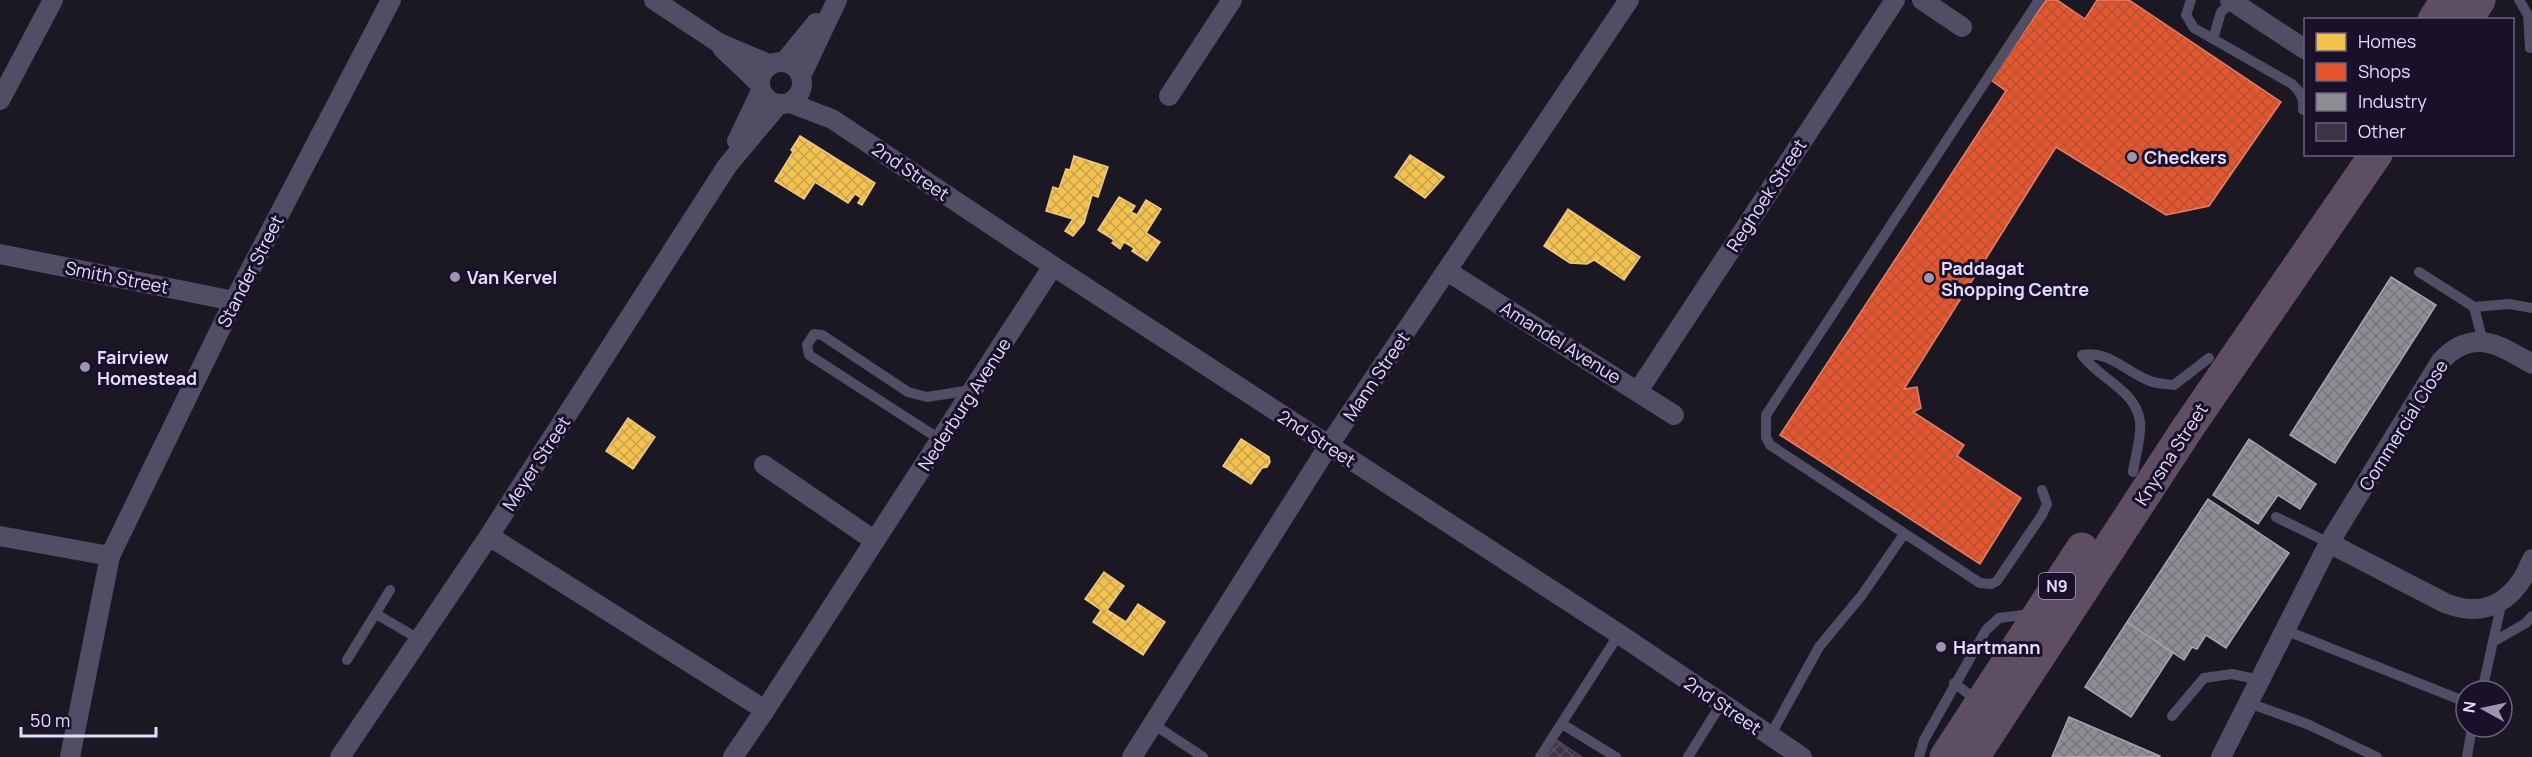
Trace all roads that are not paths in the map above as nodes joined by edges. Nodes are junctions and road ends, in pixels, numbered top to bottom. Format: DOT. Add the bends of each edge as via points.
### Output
graph roads {
  1 [pos="52,0"];
  2 [pos="391,0"];
  3 [pos="654,0"];
  4 [pos="836,0"];
  5 [pos="1629,0"];
  6 [pos="1895,0"];
  7 [pos="1922,0"];
  8 [pos="2039,0"];
  9 [pos="2191,0"];
  10 [pos="2447,0"];
  11 [pos="2479,0"];
  12 [pos="2519,0"];
  13 [pos="1223,3"];
  14 [pos="2236,4"];
  15 [pos="2530,12"];
  16 [pos="2435,18"];
  17 [pos="2467,18"];
  18 [pos="1962,27"];
  19 [pos="2213,39"];
  20 [pos="719,43"];
  21 [pos="2530,48"];
  22 [pos="2304,49"];
  23 [pos="777,64"];
  24 [pos="801,82"];
  25 [pos="761,87"];
  26 [pos="1168,96"];
  27 [pos="0,100"];
  28 [pos="784,104"];
  29 [pos="2303,110"];
  30 [pos="832,119"];
  31 [pos="2346,156"];
  32 [pos="2375,156"];
  33 [pos="727,166"];
  34 [pos="0,254"];
  35 [pos="1053,266"];
  36 [pos="1447,271"];
  37 [pos="2419,272"];
  38 [pos="234,301"];
  39 [pos="2474,307"];
  40 [pos="2532,308"];
  41 [pos="2483,342"];
  42 [pos="2209,358"];
  43 [pos="2532,364"];
  44 [pos="973,390"];
  45 [pos="1638,391"];
  46 [pos="1674,415"];
  47 [pos="940,440"];
  48 [pos="1329,445"];
  49 [pos="764,465"];
  50 [pos="2133,472"];
  51 [pos="2042,490"];
  52 [pos="2276,517"];
  53 [pos="1904,534"];
  54 [pos="0,536"];
  55 [pos="489,536"];
  56 [pos="875,541"];
  57 [pos="2329,543"];
  58 [pos="110,556"];
  59 [pos="2532,560"];
  60 [pos="390,590"];
  61 [pos="2502,601"];
  62 [pos="2039,613"];
  63 [pos="376,614"];
  64 [pos="2532,616"];
  65 [pos="2287,631"];
  66 [pos="1619,634"];
  67 [pos="419,639"];
  68 [pos="2493,642"];
  69 [pos="347,660"];
  70 [pos="2485,679"];
  71 [pos="2260,680"];
  72 [pos="1954,683"];
  73 [pos="2454,697"];
  74 [pos="1981,703"];
  75 [pos="2249,703"];
  76 [pos="1721,704"];
  77 [pos="765,710"];
  78 [pos="2172,716"];
  79 [pos="1153,724"];
  80 [pos="1562,724"];
  81 [pos="1770,736"];
  82 [pos="2470,739"];
  83 [pos="70,757"];
  84 [pos="340,757"];
  85 [pos="733,757"];
  86 [pos="1132,757"];
  87 [pos="1203,757"];
  88 [pos="1540,757"];
  89 [pos="1616,757"];
  90 [pos="1689,757"];
  91 [pos="1802,757"];
  92 [pos="1919,757"];
  93 [pos="1946,757"];
  94 [pos="1973,757"];
  95 [pos="2221,757"];
  96 [pos="2378,757"];
  97 [pos="2467,757"];
  1 -- 27 [label="street"];
  2 -- 38 [label="street, Stander Street"];
  3 -- 20 [label="street"];
  4 -- 23 [label="street"];
  4 -- 24 [label="street"];
  5 -- 36 [label="street, Mann Street"];
  6 -- 45 [label="street, Reghoek Street"];
  7 -- 18 [label="street"];
  8 -- 53 [label="lane" via="1766,415 1770,445"];
  9 -- 19 [label="lane" via="2188,21"];
  10 -- 16 [label="highway"];
  11 -- 17 [label="highway"];
  12 -- 15 [label="lane"];
  13 -- 26 [label="street"];
  14 -- 19 [label="lane" via="2221,12"];
  14 -- 22 [label="street"];
  15 -- 21 [label="lane"];
  19 -- 29 [label="lane" via="2292,84 2300,91"];
  20 -- 23 [label="street"];
  20 -- 25 [label="street"];
  23 -- 24 [label="street" via="795,67"];
  23 -- 25 [label="street" via="761,76"];
  24 -- 28 [label="street" via="798,96"];
  24 -- 30 [label="street, 2nd Street"];
  25 -- 28 [label="street" via="771,102"];
  25 -- 33 [label="street, Meyer Street"];
  28 -- 30 [label="street, 2nd Street"];
  28 -- 33 [label="street, Meyer Street"];
  30 -- 35 [label="street, 2nd Street"];
  31 -- 42 [label="highway, Knysna Street / N9"];
  32 -- 94 [label="highway, Knysna Street / N9" via="2189,426"];
  33 -- 55 [label="street, Meyer Street"];
  34 -- 38 [label="street, Smith Street"];
  35 -- 44 [label="street, Nederburg Avenue"];
  35 -- 48 [label="street, 2nd Street"];
  36 -- 45 [label="street, Amandel Avenue"];
  36 -- 48 [label="street, Mann Street"];
  37 -- 39 [label="lane"];
  38 -- 58 [label="street, Stander Street"];
  39 -- 40 [label="lane" via="2509,304"];
  39 -- 41 [label="lane"];
  41 -- 43 [label="street" via="2499,344"];
  41 -- 57 [label="street, Commercial Close" via="2460,346 2441,361"];
  42 -- 50 [label="highway, Knysna Street / N9"];
  42 -- 50 [label="lane" via="2174,385 2151,382 2110,358 2094,353 2082,355 2128,395 2136,408 2140,423"];
  44 -- 47 [label="street, Nederburg Avenue"];
  44 -- 47 [label="lane" via="919,397 822,335 811,337 807,345 809,355"];
  45 -- 46 [label="street, Amandel Avenue"];
  47 -- 56 [label="street, Nederburg Avenue"];
  48 -- 66 [label="street, 2nd Street"];
  48 -- 79 [label="street, Mann Street"];
  49 -- 56 [label="street"];
  50 -- 62 [label="highway, Knysna Street / N9"];
  51 -- 53 [label="lane" via="2047,504 2043,515 1991,584 1971,578"];
  52 -- 57 [label="lane"];
  53 -- 81 [label="lane" via="1862,595 1819,647"];
  54 -- 58 [label="street"];
  55 -- 67 [label="street, Meyer Street"];
  55 -- 77 [label="street"];
  56 -- 77 [label="street, Nederburg Avenue"];
  57 -- 61 [label="street" via="2455,607 2477,609"];
  57 -- 65 [label="street, Commercial Close"];
  58 -- 83 [label="street, Stander Street"];
  59 -- 61 [label="street" via="2521,583"];
  60 -- 63 [label="lane"];
  61 -- 68 [label="lane"];
  62 -- 72 [label="lane" via="1999,618 1991,623"];
  62 -- 74 [label="highway, Knysna Street / N9"];
  63 -- 67 [label="lane"];
  63 -- 69 [label="lane"];
  64 -- 68 [label="lane"];
  65 -- 71 [label="street, Commercial Close"];
  65 -- 73 [label="lane"];
  66 -- 76 [label="street, 2nd Street"];
  66 -- 80 [label="lane"];
  67 -- 84 [label="street, Meyer Street"];
  68 -- 70 [label="lane"];
  71 -- 75 [label="street, Commercial Close"];
  71 -- 78 [label="lane" via="2232,674 2204,678"];
  72 -- 74 [label="lane"];
  72 -- 92 [label="lane"];
  74 -- 93 [label="highway, Knysna Street / N9"];
  75 -- 95 [label="street, Commercial Close"];
  75 -- 96 [label="lane"];
  76 -- 81 [label="street, 2nd Street"];
  76 -- 90 [label="lane"];
  77 -- 85 [label="street, Nederburg Avenue"];
  79 -- 86 [label="street, Mann Street"];
  79 -- 87 [label="lane"];
  80 -- 88 [label="lane"];
  80 -- 89 [label="lane"];
  81 -- 91 [label="street, 2nd Street"];
  82 -- 97 [label="lane"];
}
